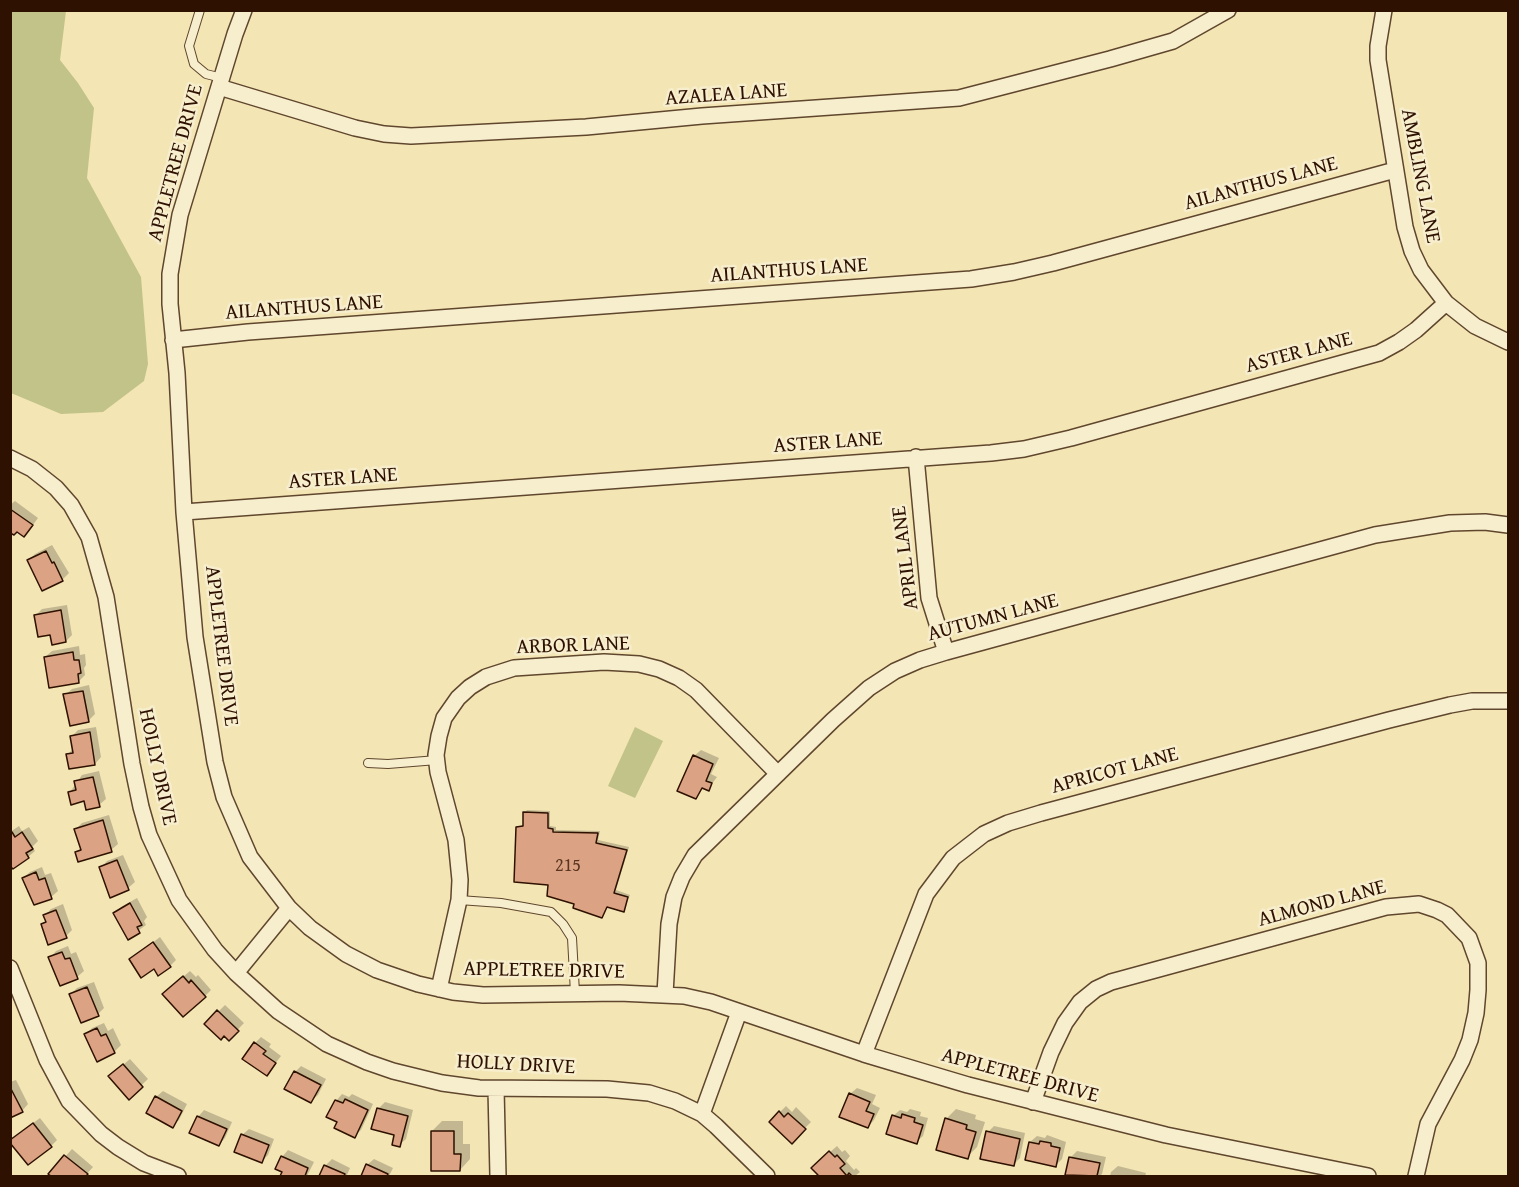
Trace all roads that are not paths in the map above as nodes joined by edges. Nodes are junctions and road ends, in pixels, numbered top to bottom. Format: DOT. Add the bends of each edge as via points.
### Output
graph roads {
  1 [pos="200,10"];
  2 [pos="244,10"];
  3 [pos="1228,10"];
  4 [pos="1384,10"];
  5 [pos="220,82"];
  6 [pos="1395,170"];
  7 [pos="1446,303"];
  8 [pos="173,340"];
  9 [pos="1509,342"];
  10 [pos="916,457"];
  11 [pos="10,458"];
  12 [pos="184,512"];
  13 [pos="1509,525"];
  14 [pos="946,652"];
  15 [pos="1509,701"];
  16 [pos="437,760"];
  17 [pos="368,763"];
  18 [pos="778,774"];
  19 [pos="459,900"];
  20 [pos="289,908"];
  21 [pos="10,968"];
  22 [pos="236,973"];
  23 [pos="439,989"];
  24 [pos="575,993"];
  25 [pos="665,994"];
  26 [pos="739,1012"];
  27 [pos="864,1054"];
  28 [pos="496,1089"];
  29 [pos="1034,1102"];
  30 [pos="702,1114"];
  31 [pos="178,1176"];
  32 [pos="498,1176"];
  33 [pos="767,1176"];
  34 [pos="1368,1176"];
  35 [pos="1416,1176"];
  1 -- 5 [label="lane" via="189,46 194,64"];
  2 -- 5 [label="street, APPLETREE DRIVE"];
  3 -- 5 [label="street, AZALEA LANE" via="1173,41 959,98 586,127 384,134 355,128"];
  4 -- 6 [label="street, AMBLING LANE" via="1378,60"];
  5 -- 8 [label="street, APPLETREE DRIVE" via="174,247 170,274"];
  6 -- 7 [label="street, AMBLING LANE" via="1412,251"];
  6 -- 8 [label="street, AILANTHUS LANE" via="1053,263 971,279"];
  7 -- 9 [label="street, AMBLING LANE" via="1475,326"];
  7 -- 10 [label="street, ASTER LANE" via="1399,342 1354,361 1024,449"];
  8 -- 12 [label="street, APPLETREE DRIVE"];
  10 -- 12 [label="street, ASTER LANE"];
  10 -- 14 [label="street, APRIL LANE" via="929,598"];
  11 -- 22 [label="street, HOLLY DRIVE" via="56,488 89,537 106,597 132,764 149,835 179,900"];
  12 -- 20 [label="street, APPLETREE DRIVE" via="195,637 224,797 250,857"];
  13 -- 14 [label="street, AUTUMN LANE" via="1450,523 1375,535"];
  14 -- 18 [label="street, AUTUMN LANE" via="895,671 869,688"];
  15 -- 27 [label="street, APRICOT LANE" via="1472,701 1389,720 1041,813 984,834 953,858 926,894"];
  16 -- 17 [label="lane"];
  16 -- 18 [label="street, ARBOR LANE" via="444,718 458,698 486,677 514,668 604,662 639,664 680,678"];
  16 -- 19 [label="street, ARBOR LANE" via="459,859"];
  18 -- 25 [label="street, AUTUMN LANE" via="695,855 682,877 669,924"];
  19 -- 23 [label="street, ARBOR LANE"];
  19 -- 24 [label="lane" via="551,912 572,938"];
  20 -- 22 [label="street"];
  20 -- 23 [label="street, APPLETREE DRIVE" via="345,954 377,970"];
  21 -- 31 [label="street" via="47,1060 69,1101 118,1147 144,1163"];
  22 -- 28 [label="street, HOLLY DRIVE" via="295,1024 367,1062 442,1083"];
  23 -- 24 [label="street, APPLETREE DRIVE" via="483,995"];
  24 -- 25 [label="street, APPLETREE DRIVE"];
  25 -- 26 [label="street, APPLETREE DRIVE" via="711,1002"];
  26 -- 27 [label="street, APPLETREE DRIVE"];
  26 -- 30 [label="street"];
  27 -- 29 [label="street, APPLETREE DRIVE"];
  28 -- 30 [label="street, HOLLY DRIVE" via="607,1089 649,1094"];
  28 -- 32 [label="street"];
  29 -- 34 [label="street, APPLETREE DRIVE" via="1166,1135"];
  29 -- 35 [label="street, ALMOND LANE" via="1065,1023 1080,1002 1096,989 1386,907 1419,904 1447,915 1469,938 1478,963 1478,990 1470,1040 1428,1124"];
  30 -- 33 [label="street, HOLLY DRIVE"];
}
